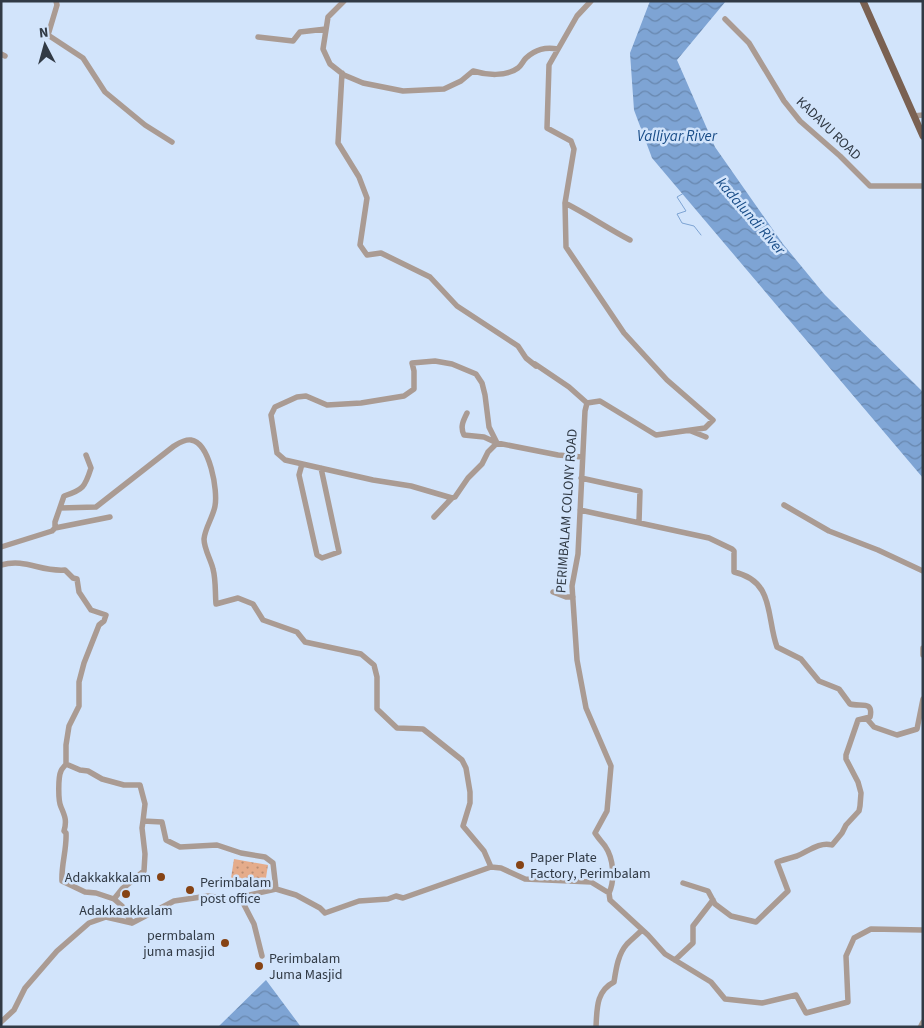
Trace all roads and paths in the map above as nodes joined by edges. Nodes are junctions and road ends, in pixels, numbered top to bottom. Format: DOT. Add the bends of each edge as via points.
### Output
graph roads {
  1 [pos="56,1"];
  2 [pos="344,1"];
  3 [pos="591,1"];
  4 [pos="863,1"];
  5 [pos="725,19"];
  6 [pos="326,29"];
  7 [pos="258,37"];
  8 [pos="558,49"];
  9 [pos="342,74"];
  10 [pos="923,115"];
  11 [pos="914,116"];
  12 [pos="923,136"];
  13 [pos="172,142"];
  14 [pos="923,186"];
  15 [pos="565,202"];
  16 [pos="630,240"];
  17 [pos="587,403"];
  18 [pos="467,413"];
  19 [pos="690,430"];
  20 [pos="706,437"];
  21 [pos="497,443"];
  22 [pos="86,455"];
  23 [pos="582,457"];
  24 [pos="302,464"];
  25 [pos="321,468"];
  26 [pos="581,478"];
  27 [pos="452,498"];
  28 [pos="784,505"];
  29 [pos="60,508"];
  30 [pos="580,510"];
  31 [pos="110,517"];
  32 [pos="434,517"];
  33 [pos="639,522"];
  34 [pos="55,528"];
  35 [pos="1,547"];
  36 [pos="1,565"];
  37 [pos="923,572"];
  38 [pos="554,592"];
  39 [pos="573,597"];
  40 [pos="923,648"];
  41 [pos="923,655"];
  42 [pos="923,699"];
  43 [pos="867,719"];
  44 [pos="66,764"];
  45 [pos="143,821"];
  46 [pos="490,867"];
  47 [pos="683,883"];
  48 [pos="276,889"];
  49 [pos="609,894"];
  50 [pos="240,898"];
  51 [pos="114,899"];
  52 [pos="713,900"];
  53 [pos="132,923"];
  54 [pos="642,930"];
  55 [pos="923,930"];
  56 [pos="262,956"];
  57 [pos="675,960"];
  58 [pos="1,1022"];
  59 [pos="596,1027"];
  1 -- 13 [label="street" via="48,35 83,58 105,92"];
  2 -- 6 [label="street" via="328,17"];
  3 -- 8 [label="street" via="577,16"];
  4 -- 11 [label="main road"];
  5 -- 14 [label="street, KADAVU ROAD" via="749,42 784,101 800,121 870,186"];
  6 -- 7 [label="street" via="300,32 292,42"];
  6 -- 9 [label="street" via="323,49 330,64"];
  8 -- 9 [label="street" via="540,49 518,68 504,73 486,75 472,71 461,82 444,89 403,92 362,83"];
  8 -- 15 [label="street" via="549,65 547,128 571,142 574,150"];
  9 -- 17 [label="street" via="338,143 359,177 367,198 360,245 367,255 381,253 430,277 457,306 518,346 526,358"];
  10 -- 11 [label="street"];
  11 -- 12 [label="main road"];
  15 -- 16 [label="street"];
  15 -- 19 [label="street" via="566,247 624,333 668,380 713,420 705,428"];
  17 -- 19 [label="street" via="600,401 656,435"];
  17 -- 23 [label="street, PERIMBALAM COLONY ROAD"];
  18 -- 21 [label="street" via="462,424 464,435 484,437"];
  19 -- 20 [label="street"];
  21 -- 23 [label="street"];
  21 -- 24 [label="street" via="489,427 482,383 476,374 435,361 412,363 414,389 404,396 327,406 306,396 275,407 271,415 277,453 285,460"];
  21 -- 27 [label="street"];
  22 -- 29 [label="street" via="91,468 86,484 80,491 64,496"];
  23 -- 26 [label="street, PERIMBALAM COLONY ROAD"];
  24 -- 25 [label="street"];
  24 -- 25 [label="street" via="299,475 308,520 317,556 322,558 339,552"];
  25 -- 27 [label="street" via="411,486"];
  26 -- 30 [label="street, PERIMBALAM COLONY ROAD"];
  26 -- 33 [label="street" via="640,491"];
  27 -- 32 [label="street"];
  28 -- 37 [label="street" via="829,531"];
  29 -- 34 [label="street"];
  29 -- 46 [label="street" via="96,507 174,446 184,441 196,442 204,450 216,488 216,505 204,540 214,570 216,604 238,598 253,604 263,620 297,632 305,642 361,654 374,666 377,709 397,728 424,729 462,760 470,792 463,826 484,851"];
  30 -- 33 [label="street"];
  30 -- 39 [label="street, PERIMBALAM COLONY ROAD"];
  31 -- 34 [label="street"];
  33 -- 43 [label="street" via="709,538 732,549 734,572 748,576 766,598 777,647 801,659 819,680 839,689 850,704 868,705 871,714"];
  34 -- 35 [label="street"];
  36 -- 44 [label="street" via="18,562 45,570 65,570 77,579 79,592 91,610 106,615 84,663 79,682 79,706 69,726"];
  38 -- 39 [label="street" via="566,598"];
  39 -- 49 [label="street, PERIMBALAM COLONY ROAD" via="577,660 586,708 611,766 607,811 595,833 606,847 613,870"];
  40 -- 41 [label="street"];
  42 -- 43 [label="street" via="917,728 897,735 874,727"];
  43 -- 52 [label="street" via="858,720 846,752 846,760 858,782 860,806 836,841 777,862 788,892 756,922 730,916"];
  44 -- 45 [label="street" via="102,779 140,785 145,804"];
  44 -- 51 [label="street" via="61,771 59,790 67,840 62,881 85,892"];
  45 -- 48 [label="street" via="162,822 166,840 180,847 217,845 265,857 273,863"];
  45 -- 51 [label="street" via="144,871"];
  46 -- 48 [label="street" via="402,898 359,901 325,913 296,895"];
  46 -- 49 [label="street" via="501,868 525,879 591,882"];
  47 -- 52 [label="street" via="708,891"];
  48 -- 50 [label="street"];
  49 -- 54 [label="street" via="610,900"];
  50 -- 53 [label="street" via="208,896 174,901"];
  50 -- 56 [label="street" via="256,929"];
  51 -- 53 [label="street"];
  52 -- 57 [label="street" via="694,926 693,943"];
  53 -- 58 [label="street" via="106,917 89,923 57,952 25,988 14,1010"];
  54 -- 57 [label="street"];
  54 -- 59 [label="street" via="621,952 614,982 600,996"];
  55 -- 57 [label="street" via="871,929 854,938 846,956 848,1002 806,1013 796,995 762,1003 725,999 711,982"];
}
